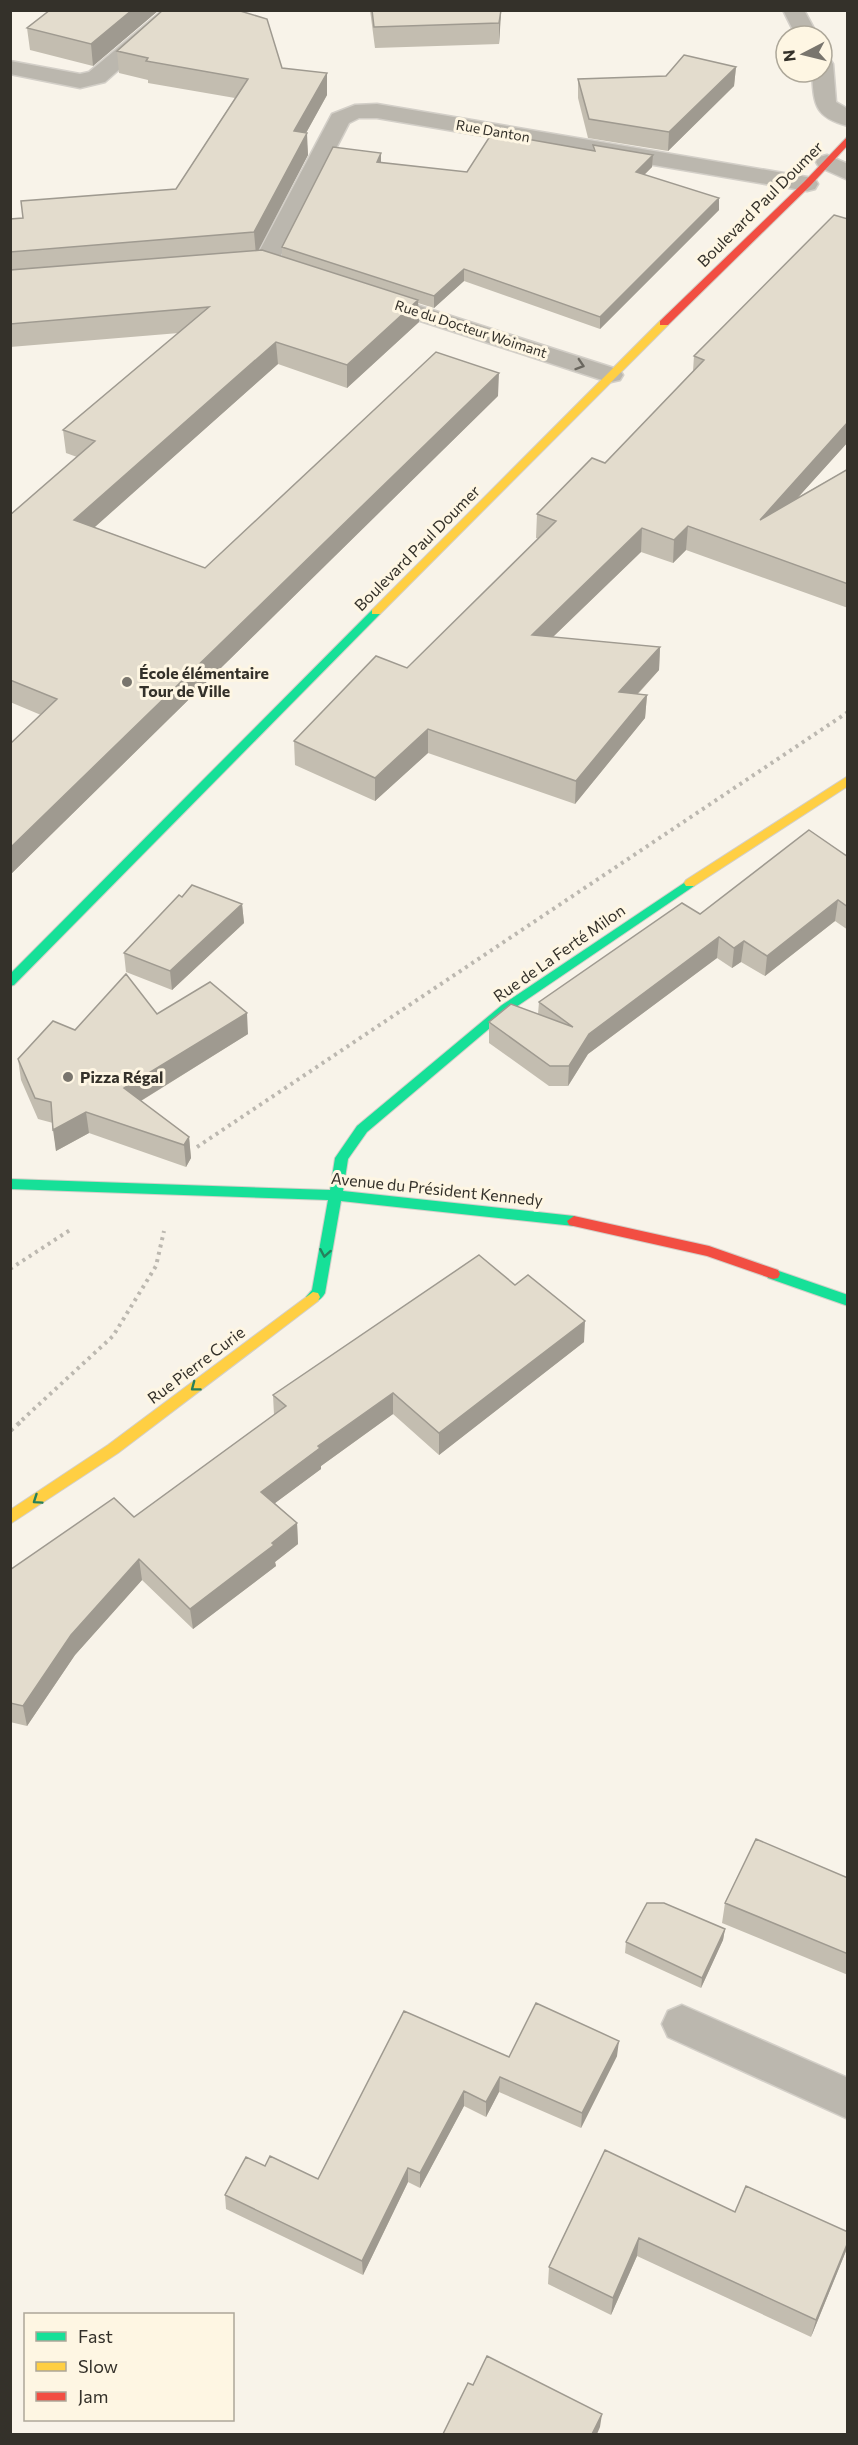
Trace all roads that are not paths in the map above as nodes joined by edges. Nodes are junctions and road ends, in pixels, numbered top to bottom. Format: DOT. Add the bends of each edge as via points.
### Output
graph roads {
  1 [pos="176,10"];
  2 [pos="793,10"];
  3 [pos="801,24"];
  4 [pos="10,67"];
  5 [pos="834,73"];
  6 [pos="848,83"];
  7 [pos="824,84"];
  8 [pos="848,119"];
  9 [pos="848,139"];
  10 [pos="827,162"];
  11 [pos="848,173"];
  12 [pos="807,184"];
  13 [pos="265,266"];
  14 [pos="355,292"];
  15 [pos="611,375"];
  16 [pos="848,780"];
  17 [pos="10,982"];
  18 [pos="10,1184"];
  19 [pos="334,1195"];
  20 [pos="848,1301"];
  21 [pos="10,1518"];
  22 [pos="682,2024"];
  23 [pos="848,2099"];
  1 -- 4 [label="street" via="97,77 80,81"];
  2 -- 3 [label="street"];
  5 -- 6 [label="street"];
  7 -- 8 [label="street" via="825,105"];
  9 -- 10 [label="street, Boulevard Paul Doumer"];
  10 -- 11 [label="street"];
  10 -- 12 [label="street, Boulevard Paul Doumer"];
  12 -- 13 [label="street, Rue Danton" via="377,111 355,112 340,119"];
  12 -- 15 [label="street, Boulevard Paul Doumer"];
  14 -- 15 [label="street, Rue du Docteur Woimant, one-way"];
  15 -- 17 [label="street, Boulevard Paul Doumer"];
  16 -- 19 [label="street, Rue de La Ferté Milon" via="506,1008 362,1129 342,1158"];
  18 -- 19 [label="street, Avenue du Président Kennedy"];
  19 -- 20 [label="street, Avenue du Président Kennedy" via="559,1218 709,1251"];
  19 -- 21 [label="street, Rue Pierre Curie, one-way" via="318,1293 113,1449"];
  22 -- 23 [label="street"];
}
